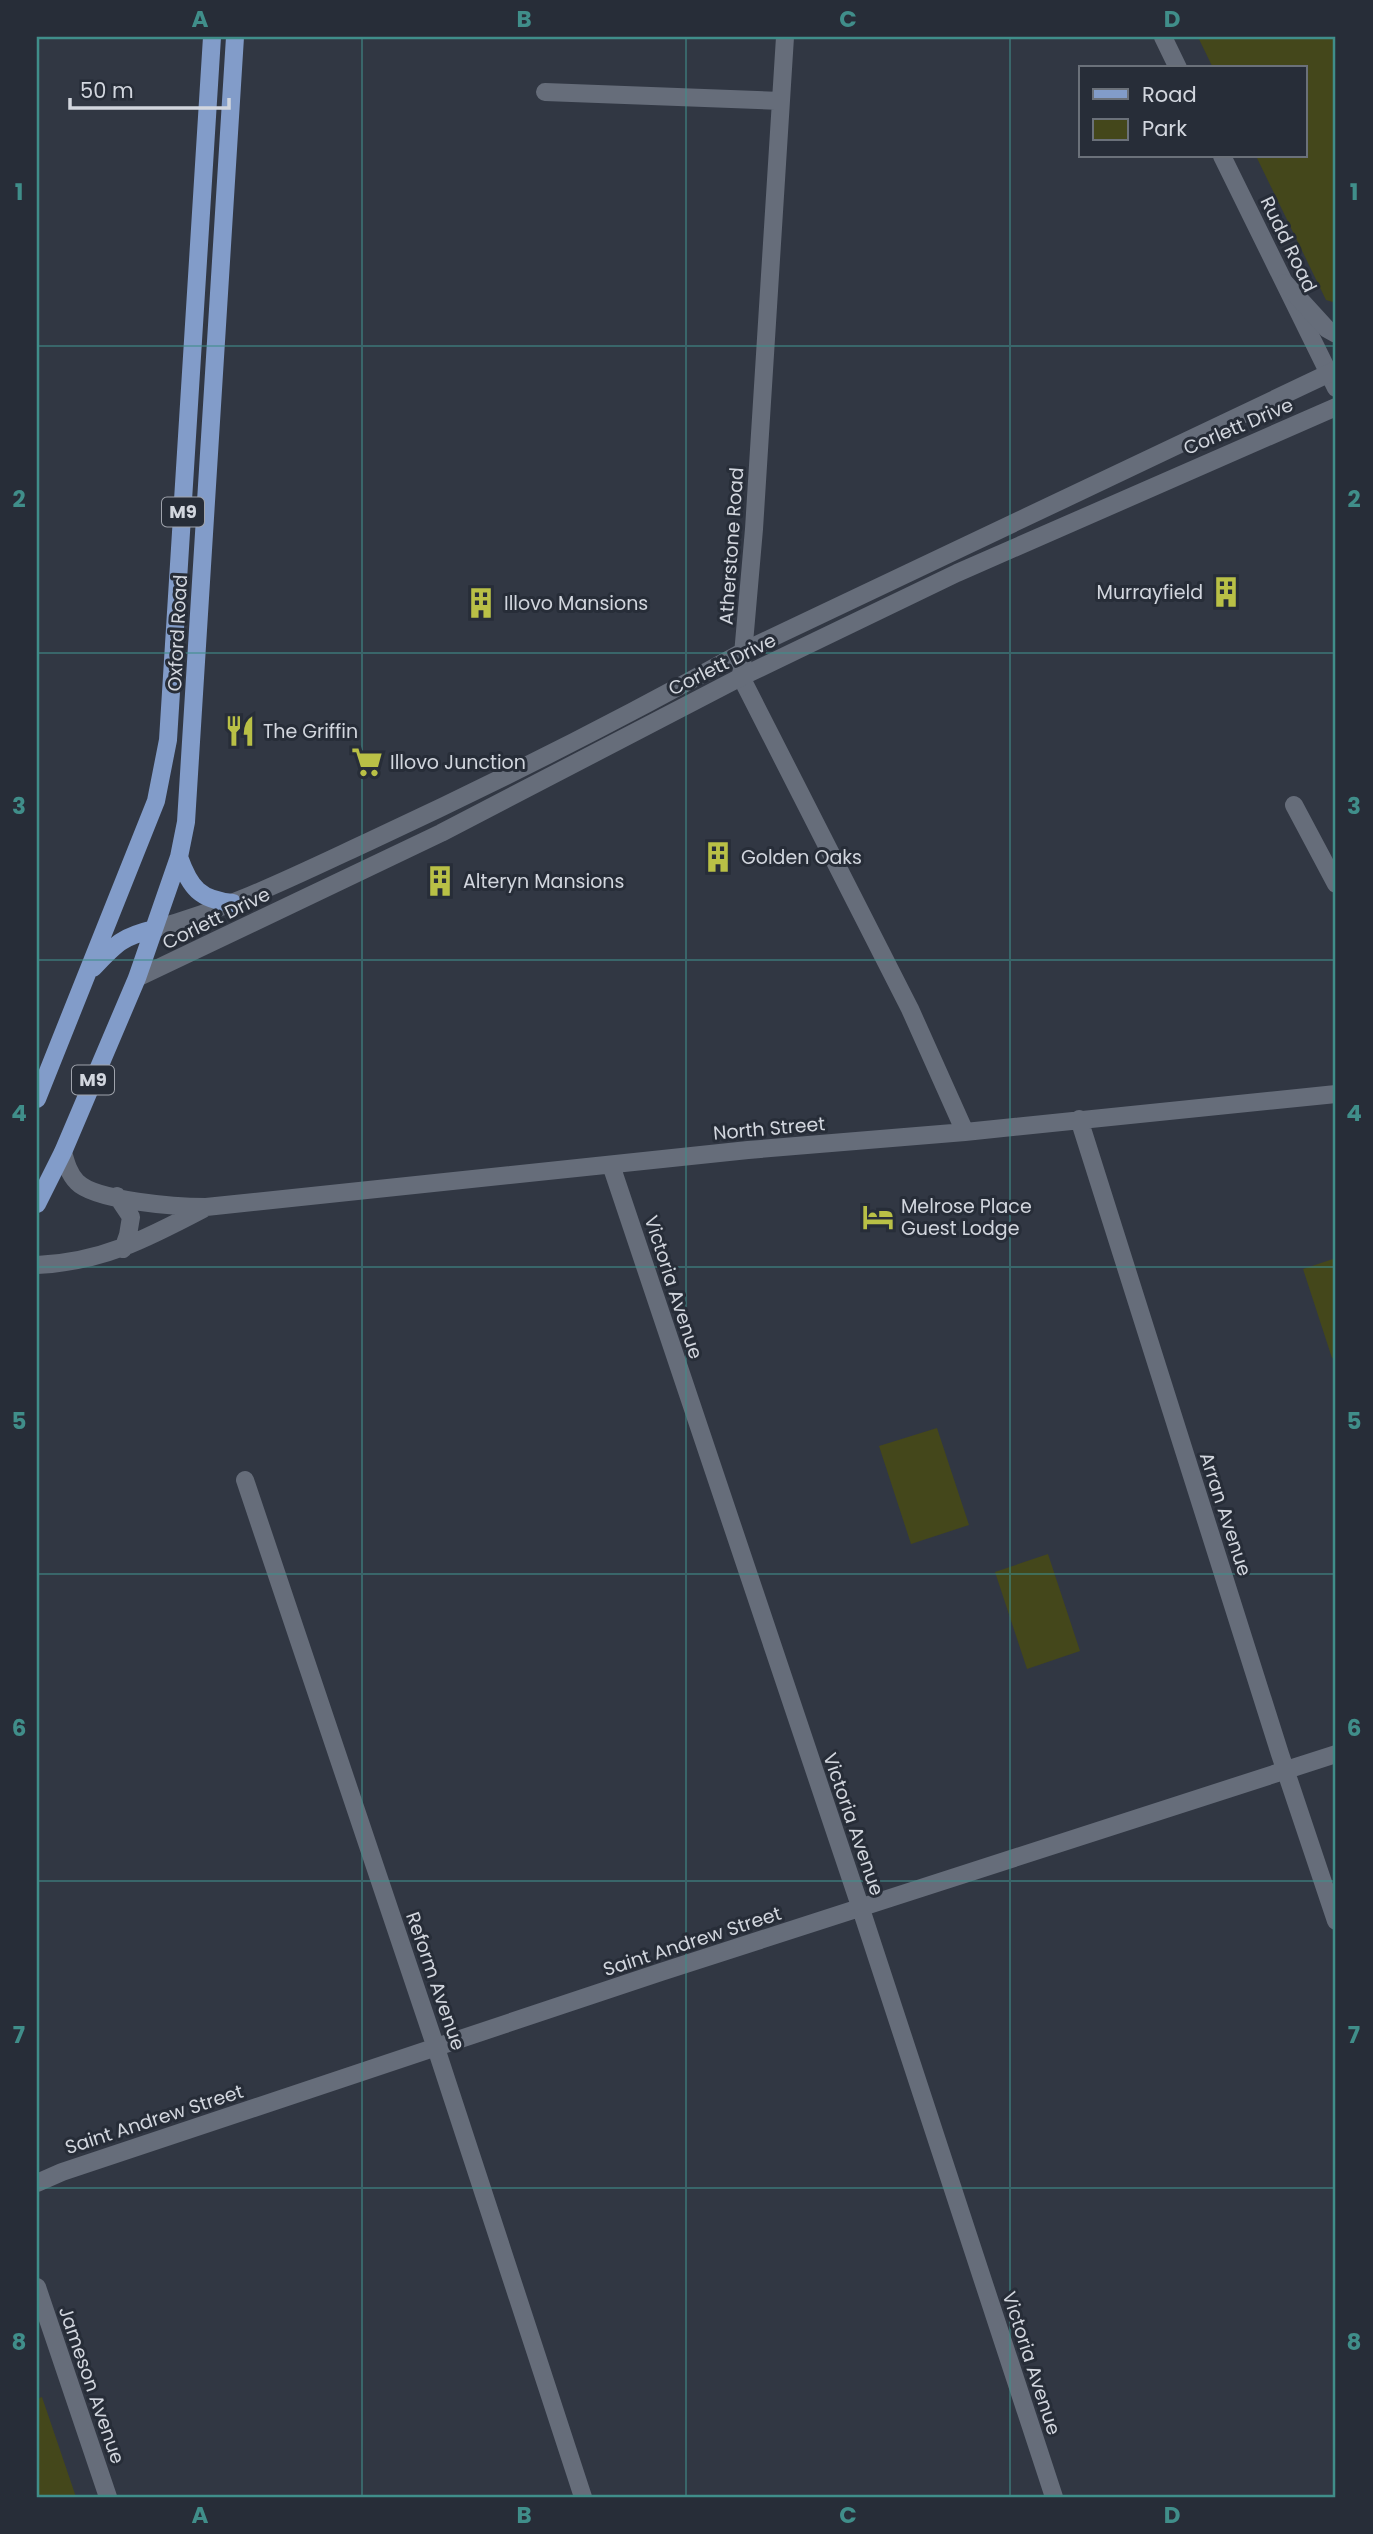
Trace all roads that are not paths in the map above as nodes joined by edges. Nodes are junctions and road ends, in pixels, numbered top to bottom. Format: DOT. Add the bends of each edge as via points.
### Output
graph roads {
  1 [pos="212,37"];
  2 [pos="235,37"];
  3 [pos="785,37"];
  4 [pos="1163,37"];
  5 [pos="1177,66"];
  6 [pos="545,92"];
  7 [pos="781,101"];
  8 [pos="1223,158"];
  9 [pos="1285,283"];
  10 [pos="1336,334"];
  11 [pos="1334,377"];
  12 [pos="1336,407"];
  13 [pos="744,651"];
  14 [pos="741,677"];
  15 [pos="1294,805"];
  16 [pos="179,857"];
  17 [pos="1336,884"];
  18 [pos="233,903"];
  19 [pos="154,929"];
  20 [pos="89,973"];
  21 [pos="137,978"];
  22 [pos="1336,1094"];
  23 [pos="37,1099"];
  24 [pos="1079,1119"];
  25 [pos="965,1132"];
  26 [pos="62,1152"];
  27 [pos="611,1165"];
  28 [pos="117,1196"];
  29 [pos="37,1204"];
  30 [pos="206,1207"];
  31 [pos="123,1249"];
  32 [pos="37,1265"];
  33 [pos="245,1480"];
  34 [pos="1336,1754"];
  35 [pos="1286,1771"];
  36 [pos="861,1909"];
  37 [pos="1336,1921"];
  38 [pos="436,2048"];
  39 [pos="37,2183"];
  40 [pos="37,2287"];
  41 [pos="108,2497"];
  42 [pos="583,2497"];
  43 [pos="1054,2497"];
  1 -- 20 [label="main road, Oxford Road / M9" via="168,740 156,801"];
  2 -- 16 [label="main road, Oxford Road / M9" via="190,787"];
  3 -- 7 [label="street, Atherstone Road"];
  4 -- 5 [label="street"];
  6 -- 7 [label="street"];
  7 -- 13 [label="street, Atherstone Road"];
  8 -- 9 [label="street, Rudd Road"];
  9 -- 10 [label="street"];
  9 -- 11 [label="street, Rudd Road"];
  11 -- 13 [label="street, Corlett Drive"];
  12 -- 14 [label="street, Corlett Drive" via="957,573"];
  13 -- 14 [label="street, Atherstone Road"];
  13 -- 18 [label="street, Corlett Drive" via="458,800"];
  14 -- 21 [label="street, Corlett Drive" via="441,833"];
  14 -- 25 [label="street" via="910,1009"];
  15 -- 17 [label="street"];
  16 -- 18 [label="main road" via="200,893"];
  16 -- 19 [label="main road, Oxford Road / M9"];
  18 -- 19 [label="street, Corlett Drive"];
  19 -- 20 [label="main road" via="117,943"];
  19 -- 21 [label="main road, Oxford Road / M9"];
  20 -- 23 [label="main road, Oxford Road / M9"];
  21 -- 26 [label="main road, Oxford Road / M9"];
  22 -- 24 [label="street, North Street"];
  24 -- 25 [label="street, North Street"];
  24 -- 35 [label="street, Arran Avenue"];
  25 -- 27 [label="street, North Street"];
  26 -- 28 [label="street, North Street" via="78,1184"];
  26 -- 29 [label="main road, Oxford Road / M9"];
  27 -- 30 [label="street, North Street"];
  27 -- 36 [label="street, Victoria Avenue"];
  28 -- 30 [label="street, North Street"];
  28 -- 31 [label="street" via="131,1217"];
  30 -- 31 [label="street, North Street"];
  31 -- 32 [label="street, North Street"];
  33 -- 38 [label="street, Reform Avenue"];
  34 -- 35 [label="street, Saint Andrew Street"];
  35 -- 36 [label="street, Saint Andrew Street"];
  35 -- 37 [label="street, Arran Avenue"];
  36 -- 38 [label="street, Saint Andrew Street"];
  36 -- 43 [label="street, Victoria Avenue"];
  38 -- 39 [label="street, Saint Andrew Street"];
  38 -- 42 [label="street, Reform Avenue"];
  40 -- 41 [label="street, Jameson Avenue"];
}
